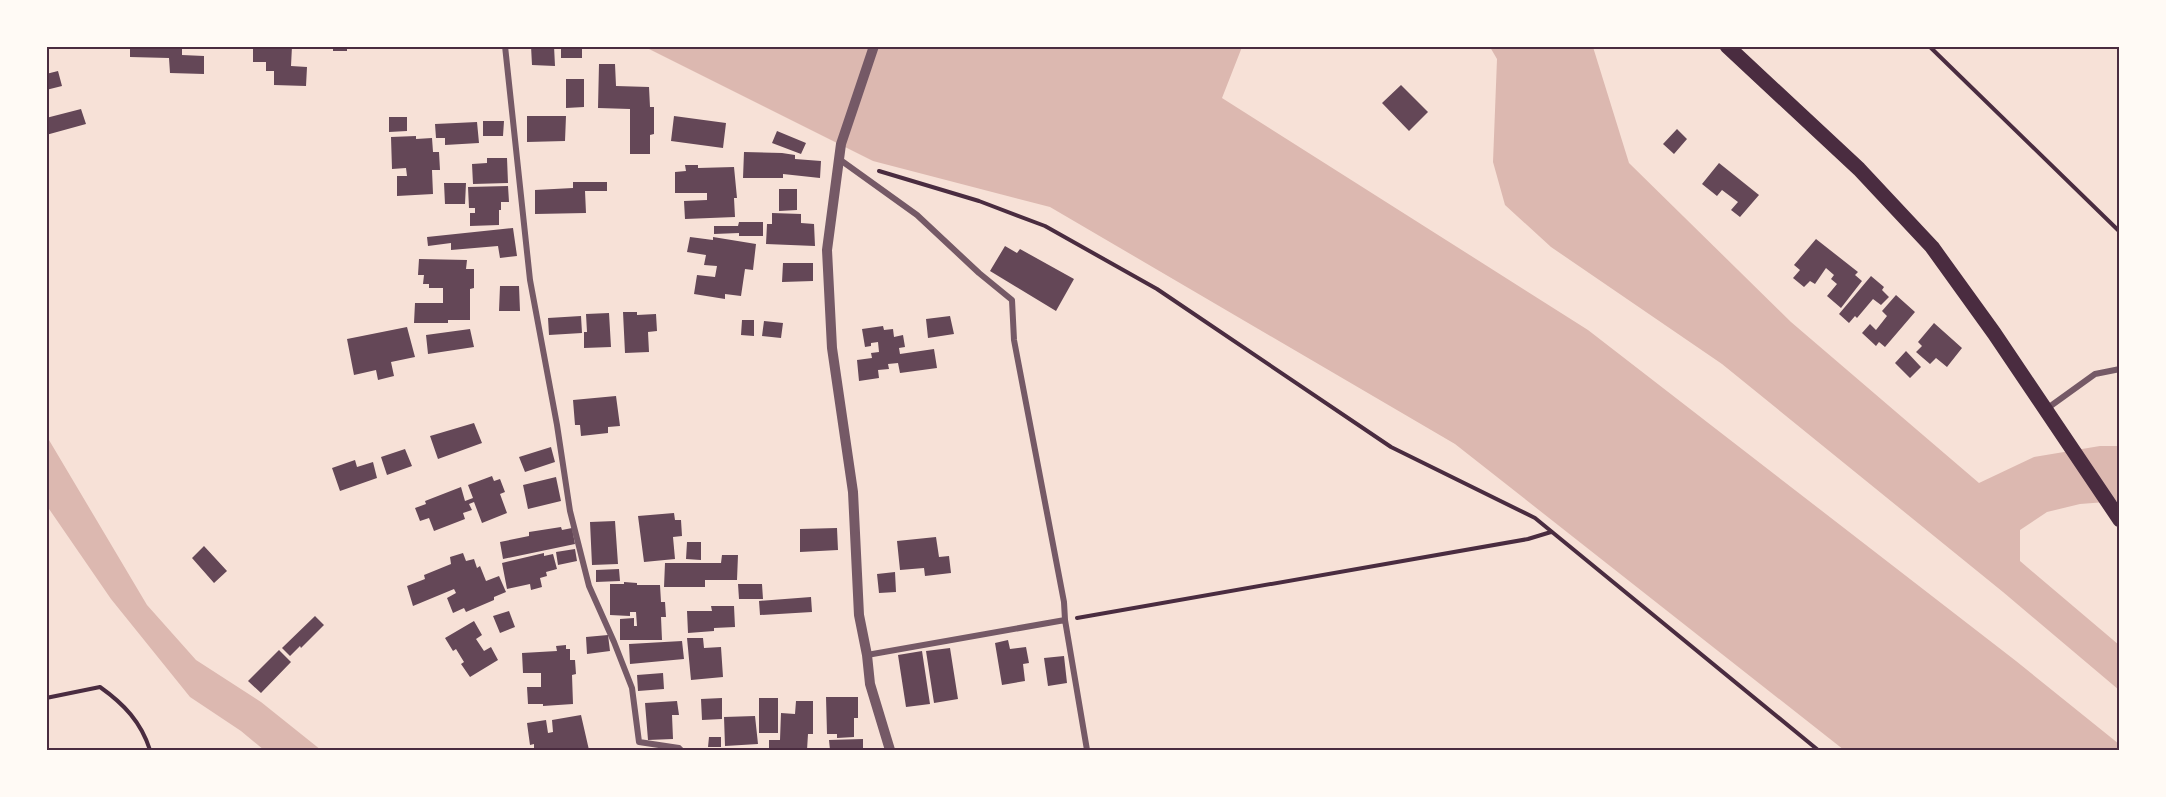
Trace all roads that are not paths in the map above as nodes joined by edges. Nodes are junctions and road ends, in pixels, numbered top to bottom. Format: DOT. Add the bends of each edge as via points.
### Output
graph roads {
  1 [pos="505,46"];
  2 [pos="874,46"];
  3 [pos="1727,46"];
  4 [pos="839,159"];
  5 [pos="2120,369"];
  6 [pos="2045,410"];
  7 [pos="2120,520"];
  8 [pos="1065,620"];
  9 [pos="867,655"];
  10 [pos="681,750"];
  11 [pos="890,750"];
  12 [pos="1087,750"];
  1 -- 10 [label="street" via="530,280 570,511 589,586 632,688 639,741"];
  2 -- 4 [label="street"];
  3 -- 6 [label="main road" via="1859,169 1932,248"];
  4 -- 8 [label="street" via="917,215 1012,300 1014,340"];
  4 -- 9 [label="street" via="826,250 832,348 853,492 859,615"];
  5 -- 6 [label="street" via="2095,374"];
  6 -- 7 [label="main road"];
  8 -- 9 [label="street"];
  8 -- 12 [label="street"];
  9 -- 11 [label="street" via="870,684"];
}
